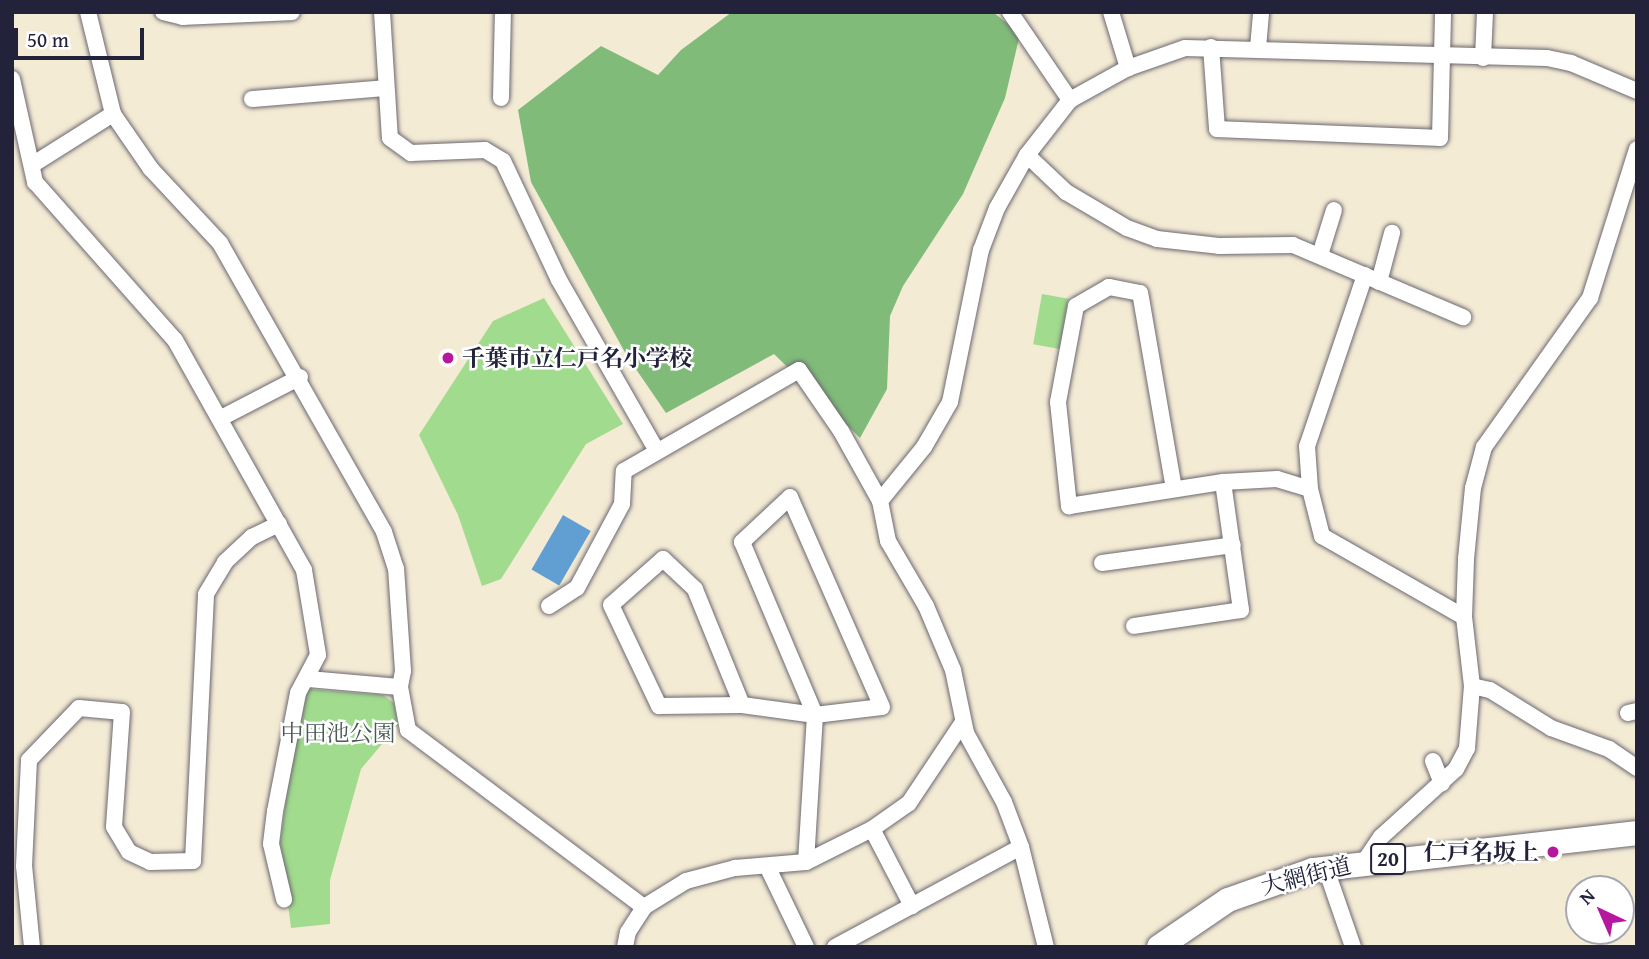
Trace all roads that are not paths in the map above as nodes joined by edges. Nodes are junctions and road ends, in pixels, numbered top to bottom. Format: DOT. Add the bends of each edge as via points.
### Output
graph roads {
  1 [pos="88,12"];
  2 [pos="163,12"];
  3 [pos="292,12"];
  4 [pos="382,12"];
  5 [pos="503,12"];
  6 [pos="1010,12"];
  7 [pos="1111,12"];
  8 [pos="1261,12"];
  9 [pos="1443,12"];
  10 [pos="1485,12"];
  11 [pos="1211,47"];
  12 [pos="1258,48"];
  13 [pos="1441,57"];
  14 [pos="1483,58"];
  15 [pos="1128,68"];
  16 [pos="12,79"];
  17 [pos="386,88"];
  18 [pos="1637,92"];
  19 [pos="501,98"];
  20 [pos="252,99"];
  21 [pos="1070,100"];
  22 [pos="113,114"];
  23 [pos="1637,149"];
  24 [pos="1027,155"];
  25 [pos="32,165"];
  26 [pos="1334,210"];
  27 [pos="1392,233"];
  28 [pos="1320,255"];
  29 [pos="1371,278"];
  30 [pos="1463,317"];
  31 [pos="300,377"];
  32 [pos="221,418"];
  33 [pos="657,451"];
  34 [pos="1223,482"];
  35 [pos="1174,489"];
  36 [pos="1310,489"];
  37 [pos="880,501"];
  38 [pos="279,524"];
  39 [pos="1233,545"];
  40 [pos="1102,563"];
  41 [pos="549,606"];
  42 [pos="1464,617"];
  43 [pos="1134,626"];
  44 [pos="308,679"];
  45 [pos="1472,686"];
  46 [pos="400,687"];
  47 [pos="742,705"];
  48 [pos="815,715"];
  49 [pos="963,722"];
  50 [pos="1433,761"];
  51 [pos="1637,768"];
  52 [pos="1442,783"];
  53 [pos="872,829"];
  54 [pos="1637,833"];
  55 [pos="1021,847"];
  56 [pos="806,862"];
  57 [pos="1364,862"];
  58 [pos="768,868"];
  59 [pos="1326,869"];
  60 [pos="284,899"];
  61 [pos="912,906"];
  62 [pos="644,907"];
  63 [pos="32,947"];
  64 [pos="625,947"];
  65 [pos="806,947"];
  66 [pos="835,947"];
  67 [pos="1046,947"];
  68 [pos="1159,947"];
  69 [pos="1353,947"];
  1 -- 22 [label="street"];
  2 -- 3 [label="street" via="183,17"];
  4 -- 17 [label="street"];
  5 -- 19 [label="street"];
  6 -- 21 [label="street"];
  7 -- 15 [label="street"];
  8 -- 12 [label="street"];
  9 -- 13 [label="street"];
  10 -- 14 [label="street"];
  11 -- 12 [label="street"];
  11 -- 13 [label="street" via="1217,129 1440,138"];
  11 -- 15 [label="street" via="1185,48"];
  12 -- 13 [label="street"];
  13 -- 14 [label="street"];
  14 -- 18 [label="street" via="1571,63"];
  15 -- 21 [label="street"];
  16 -- 25 [label="street"];
  17 -- 20 [label="street"];
  17 -- 33 [label="street" via="390,138 411,153 485,150 503,161 559,280"];
  21 -- 24 [label="street"];
  22 -- 25 [label="street"];
  22 -- 31 [label="street" via="151,169 220,243"];
  23 -- 42 [label="street" via="1590,298 1498,421 1485,447 1473,488"];
  24 -- 28 [label="street" via="1093,212 1157,239 1245,247 1293,245"];
  24 -- 37 [label="street" via="997,208 981,250 950,402 917,456"];
  25 -- 32 [label="street" via="35,181 175,340"];
  26 -- 28 [label="street"];
  27 -- 29 [label="street"];
  28 -- 29 [label="street"];
  29 -- 30 [label="street"];
  29 -- 36 [label="street" via="1307,446"];
  31 -- 32 [label="street"];
  31 -- 46 [label="street" via="384,533 396,568 403,671"];
  32 -- 38 [label="street"];
  33 -- 37 [label="street" via="799,370 841,431"];
  33 -- 41 [label="street" via="624,471 622,504 577,588"];
  34 -- 35 [label="street"];
  34 -- 36 [label="street" via="1277,479"];
  34 -- 39 [label="street"];
  35 -- 35 [label="street" via="1069,506 1058,402 1076,306 1108,287 1140,293"];
  36 -- 42 [label="street" via="1322,536"];
  37 -- 49 [label="street" via="888,541 926,606 953,670"];
  38 -- 44 [label="street" via="304,570 318,655"];
  38 -- 63 [label="street" via="252,537 225,562 206,594 193,861 150,862 129,852 114,827 122,712 79,708 29,760 24,866"];
  39 -- 40 [label="street"];
  39 -- 43 [label="street" via="1241,610"];
  42 -- 45 [label="street"];
  44 -- 46 [label="street"];
  44 -- 60 [label="street" via="298,693 271,844"];
  45 -- 51 [label="street" via="1490,690 1551,728 1609,749"];
  45 -- 52 [label="street" via="1470,738 1457,769"];
  46 -- 62 [label="street" via="408,730"];
  47 -- 47 [label="street" via="659,706 611,605 663,559 695,589"];
  47 -- 48 [label="street"];
  48 -- 48 [label="street" via="742,542 790,497 882,708"];
  48 -- 56 [label="street"];
  49 -- 53 [label="street" via="909,803"];
  49 -- 55 [label="street"];
  50 -- 52 [label="street"];
  52 -- 57 [label="street" via="1381,837"];
  53 -- 56 [label="street"];
  53 -- 61 [label="street"];
  54 -- 57 [label="main road, 大網街道 / 20"];
  55 -- 61 [label="street"];
  55 -- 67 [label="street"];
  56 -- 58 [label="street"];
  57 -- 59 [label="main road, 大網街道 / 20"];
  58 -- 62 [label="street" via="735,869 686,881"];
  58 -- 65 [label="street"];
  59 -- 68 [label="main road, 大網街道 / 20" via="1249,890 1202,914"];
  59 -- 69 [label="street"];
  61 -- 66 [label="street"];
  62 -- 64 [label="street" via="628,932"];
}
